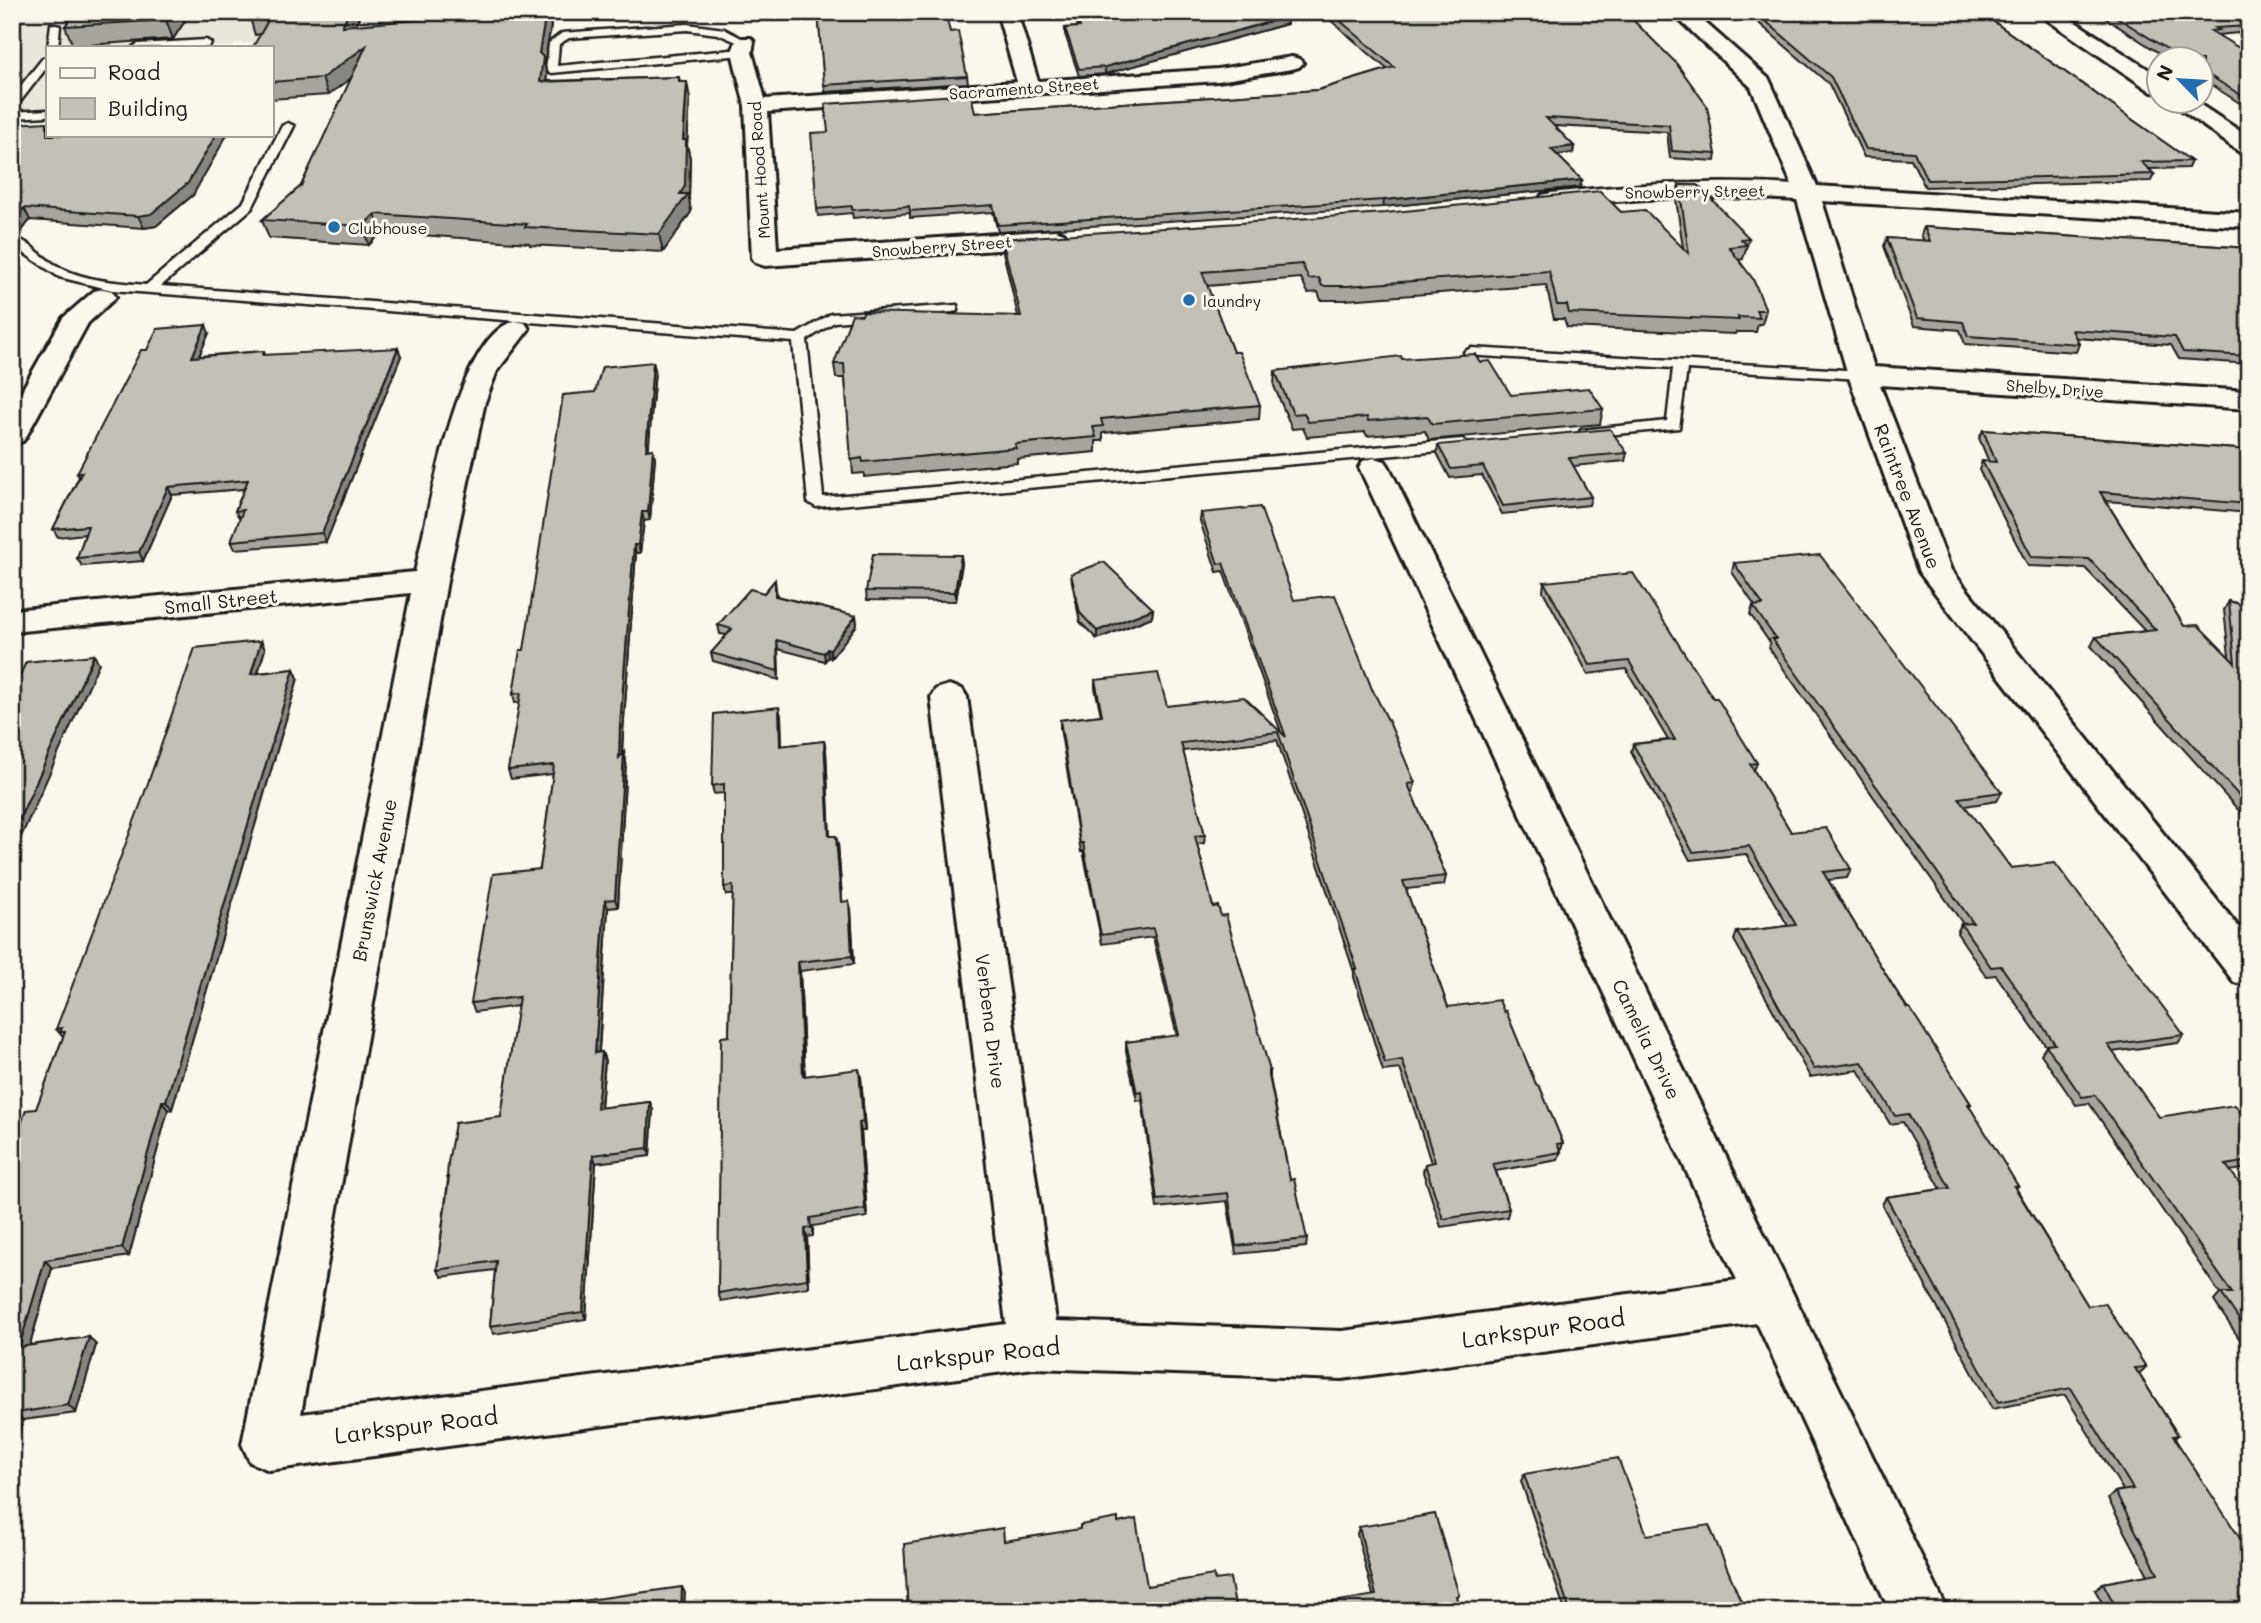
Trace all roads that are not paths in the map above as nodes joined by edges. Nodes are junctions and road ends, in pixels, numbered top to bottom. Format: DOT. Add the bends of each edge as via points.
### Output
graph roads {
  1 [pos="1007,12"];
  2 [pos="1681,12"];
  3 [pos="2046,12"];
  4 [pos="55,26"];
  5 [pos="54,46"];
  6 [pos="155,46"];
  7 [pos="204,46"];
  8 [pos="743,47"];
  9 [pos="46,61"];
  10 [pos="1292,63"];
  11 [pos="2146,78"];
  12 [pos="1029,87"];
  13 [pos="12,105"];
  14 [pos="756,106"];
  15 [pos="46,113"];
  16 [pos="12,115"];
  17 [pos="2202,116"];
  18 [pos="288,126"];
  19 [pos="2249,148"];
  20 [pos="1807,191"];
  21 [pos="1522,203"];
  22 [pos="2249,220"];
  23 [pos="1081,237"];
  24 [pos="12,240"];
  25 [pos="765,258"];
  26 [pos="149,289"];
  27 [pos="110,292"];
  28 [pos="952,308"];
  29 [pos="520,323"];
  30 [pos="800,338"];
  31 [pos="1471,352"];
  32 [pos="1680,364"];
  33 [pos="1862,375"];
  34 [pos="2249,400"];
  35 [pos="1576,434"];
  36 [pos="12,435"];
  37 [pos="1479,443"];
  38 [pos="1371,460"];
  39 [pos="430,581"];
  40 [pos="12,621"];
  41 [pos="949,697"];
  42 [pos="2249,970"];
  43 [pos="1772,1298"];
  44 [pos="1034,1344"];
  45 [pos="269,1444"];
  46 [pos="1920,1611"];
  1 -- 12 [label="street"];
  2 -- 20 [label="street, Raintree Avenue" via="1761,85"];
  3 -- 11 [label="street"];
  4 -- 5 [label="lane"];
  6 -- 7 [label="lane" via="206,43"];
  8 -- 8 [label="lane" via="551,70 554,43 566,35 687,27 720,31"];
  8 -- 14 [label="street, Mount Hood Road"];
  9 -- 13 [label="lane"];
  10 -- 12 [label="street, Sacramento Street" via="1218,75"];
  12 -- 14 [label="street, Sacramento Street"];
  14 -- 25 [label="street, Mount Hood Road"];
  15 -- 16 [label="lane"];
  17 -- 19 [label="street"];
  18 -- 26 [label="lane" via="248,205"];
  20 -- 21 [label="street, Snowberry Street" via="1647,190"];
  20 -- 22 [label="street, Snowberry Street"];
  20 -- 33 [label="street, Raintree Avenue"];
  23 -- 25 [label="street, Snowberry Street"];
  24 -- 27 [label="lane" via="69,278"];
  26 -- 27 [label="lane"];
  26 -- 29 [label="lane"];
  27 -- 36 [label="street" via="77,318"];
  28 -- 30 [label="lane" via="831,318"];
  29 -- 30 [label="lane"];
  29 -- 39 [label="street, Brunswick Avenue" via="483,371 470,402"];
  30 -- 38 [label="lane" via="816,502"];
  31 -- 32 [label="lane"];
  32 -- 33 [label="lane"];
  32 -- 35 [label="lane" via="1674,425"];
  33 -- 34 [label="street, Shelby Drive"];
  33 -- 42 [label="street, Raintree Avenue" via="1936,572"];
  37 -- 38 [label="lane"];
  38 -- 43 [label="street, Camelia Drive"];
  39 -- 40 [label="street, Small Street"];
  39 -- 45 [label="street, Brunswick Avenue"];
  41 -- 44 [label="street, Verbena Drive"];
  43 -- 44 [label="street, Larkspur Road" via="1342,1355"];
  43 -- 46 [label="street, Camelia Drive"];
  44 -- 45 [label="street, Larkspur Road"];
}
